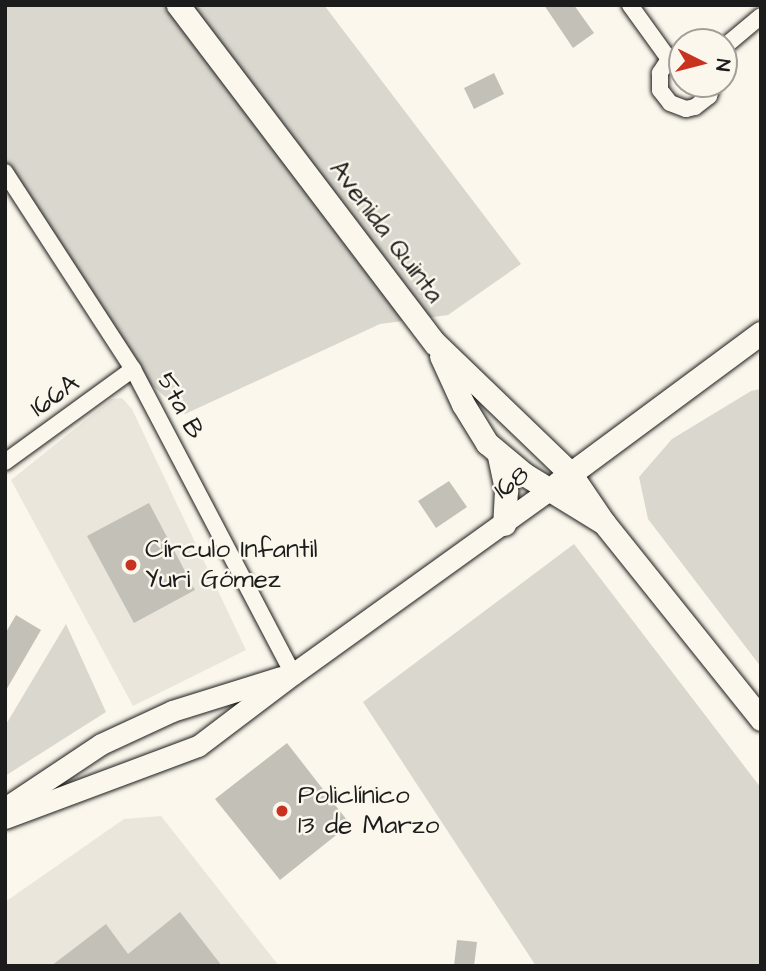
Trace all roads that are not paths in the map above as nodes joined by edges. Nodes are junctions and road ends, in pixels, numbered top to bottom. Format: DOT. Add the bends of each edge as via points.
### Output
graph roads {
  1 [pos="178,5"];
  2 [pos="630,5"];
  3 [pos="761,16"];
  4 [pos="738,35"];
  5 [pos="668,48"];
  6 [pos="668,65"];
  7 [pos="706,98"];
  8 [pos="5,172"];
  9 [pos="761,333"];
  10 [pos="435,343"];
  11 [pos="133,369"];
  12 [pos="499,456"];
  13 [pos="5,462"];
  14 [pos="570,473"];
  15 [pos="549,490"];
  16 [pos="604,523"];
  17 [pos="504,524"];
  18 [pos="293,674"];
  19 [pos="761,719"];
  20 [pos="5,808"];
  21 [pos="5,818"];
  1 -- 10 [label="main road, Avenida Quinta"];
  2 -- 5 [label="street"];
  3 -- 4 [label="street"];
  6 -- 7 [label="street" via="660,73 664,97 686,109"];
  8 -- 11 [label="street, 5ta B"];
  9 -- 14 [label="main road, 168"];
  10 -- 12 [label="main road" via="463,404"];
  10 -- 14 [label="main road, Avenida Quinta"];
  11 -- 13 [label="street, 166A"];
  11 -- 18 [label="street, 5ta B"];
  12 -- 15 [label="main road"];
  12 -- 17 [label="main road" via="506,490"];
  14 -- 15 [label="main road, 168"];
  14 -- 16 [label="main road, Avenida Quinta"];
  15 -- 16 [label="main road"];
  15 -- 17 [label="street, 168"];
  16 -- 19 [label="main road"];
  17 -- 18 [label="street, 168"];
  18 -- 20 [label="street, 168" via="172,711 101,744"];
  18 -- 21 [label="street, 168" via="198,746"];
}
